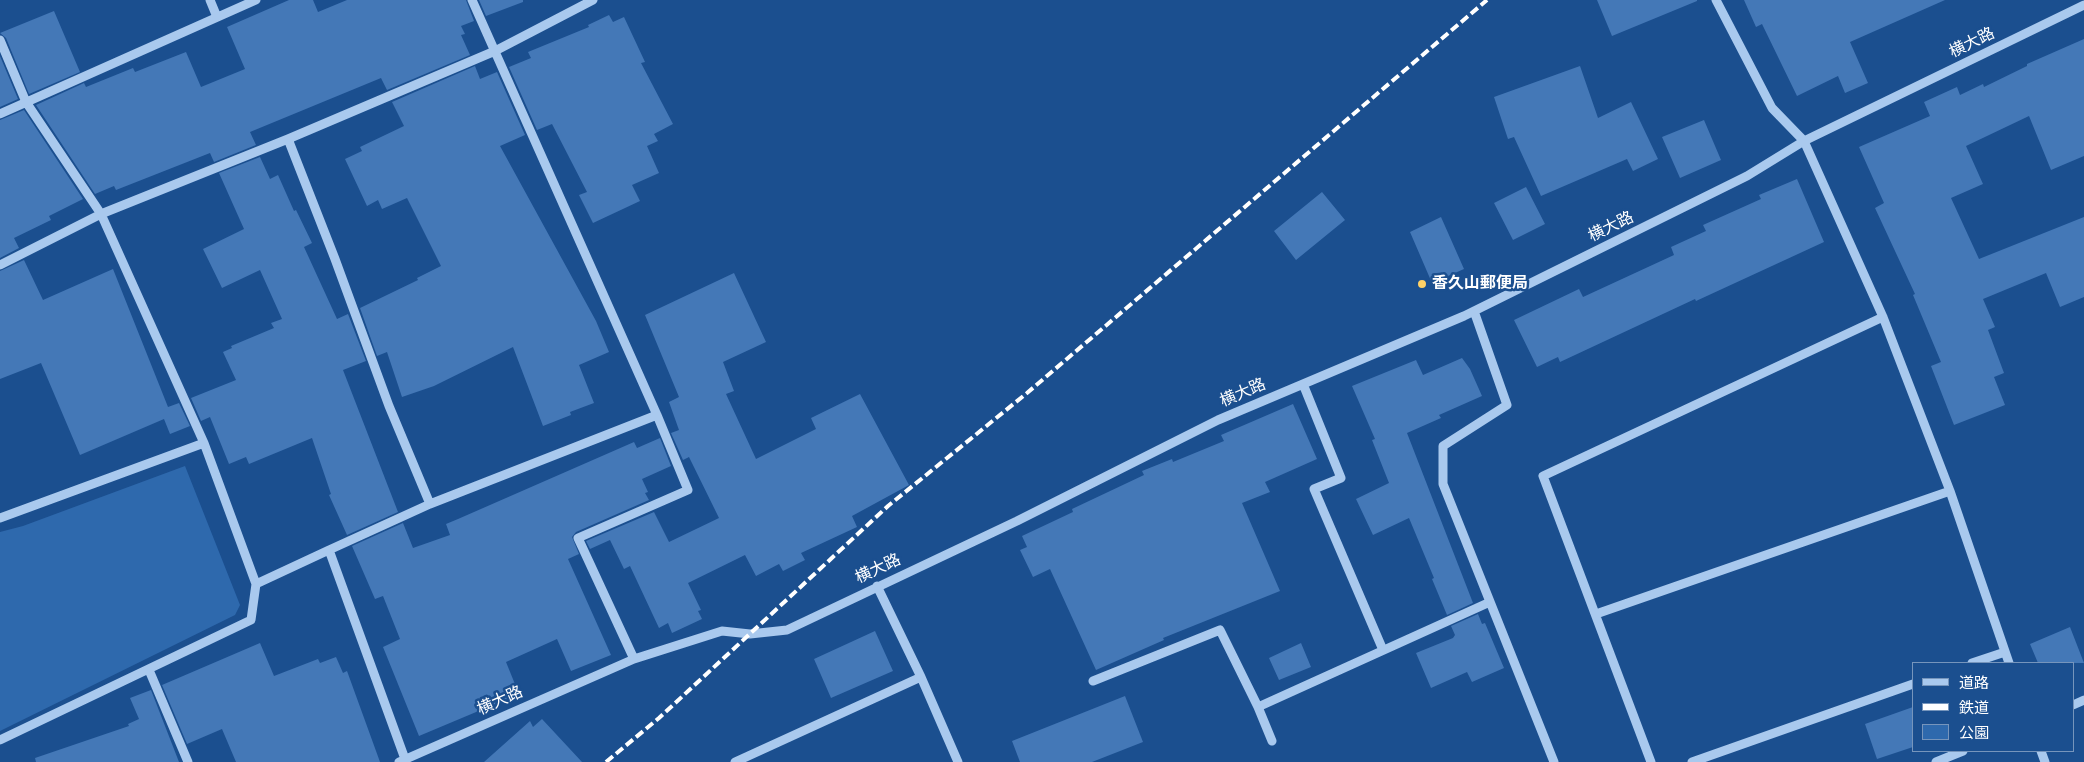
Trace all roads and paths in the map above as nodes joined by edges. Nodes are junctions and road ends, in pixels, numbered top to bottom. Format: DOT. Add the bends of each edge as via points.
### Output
graph roads {
  1 [pos="210,0"];
  2 [pos="256,0"];
  3 [pos="472,0"];
  4 [pos="593,0"];
  5 [pos="1716,0"];
  6 [pos="2084,5"];
  7 [pos="217,17"];
  8 [pos="0,40"];
  9 [pos="495,51"];
  10 [pos="26,102"];
  11 [pos="0,114"];
  12 [pos="288,139"];
  13 [pos="1804,141"];
  14 [pos="101,214"];
  15 [pos="0,265"];
  16 [pos="1474,311"];
  17 [pos="1883,317"];
  18 [pos="1303,384"];
  19 [pos="657,415"];
  20 [pos="204,443"];
  21 [pos="1950,491"];
  22 [pos="430,504"];
  23 [pos="0,518"];
  24 [pos="329,550"];
  25 [pos="256,584"];
  26 [pos="877,586"];
  27 [pos="1490,602"];
  28 [pos="1596,614"];
  29 [pos="1383,650"];
  30 [pos="2005,652"];
  31 [pos="634,659"];
  32 [pos="1975,662"];
  33 [pos="2009,662"];
  34 [pos="149,670"];
  35 [pos="921,677"];
  36 [pos="1094,682"];
  37 [pos="1912,684"];
  38 [pos="1258,708"];
  39 [pos="0,740"];
  40 [pos="1272,741"];
  41 [pos="1961,752"];
  42 [pos="402,761"];
  43 [pos="188,762"];
  44 [pos="735,762"];
  45 [pos="958,762"];
  46 [pos="1554,762"];
  47 [pos="1651,762"];
  48 [pos="1692,762"];
  49 [pos="1936,762"];
  1 -- 7 [label="street"];
  2 -- 7 [label="street"];
  3 -- 9 [label="street"];
  4 -- 9 [label="street"];
  5 -- 13 [label="street" via="1772,108"];
  6 -- 13 [label="street, 横大路"];
  7 -- 10 [label="street"];
  8 -- 10 [label="street"];
  9 -- 12 [label="street"];
  9 -- 19 [label="street"];
  10 -- 11 [label="street"];
  10 -- 14 [label="street"];
  12 -- 14 [label="street"];
  12 -- 22 [label="street" via="389,406"];
  13 -- 16 [label="street, 横大路" via="1747,176"];
  13 -- 17 [label="street"];
  14 -- 15 [label="street"];
  14 -- 20 [label="street"];
  16 -- 18 [label="street, 横大路"];
  16 -- 27 [label="street" via="1506,405 1443,446 1443,484"];
  17 -- 21 [label="street"];
  17 -- 28 [label="street" via="1543,476"];
  18 -- 26 [label="street, 横大路" via="1218,420 1017,521"];
  18 -- 29 [label="street" via="1341,478 1314,489"];
  19 -- 22 [label="street"];
  19 -- 31 [label="street" via="688,490 578,538"];
  20 -- 23 [label="street"];
  20 -- 25 [label="street"];
  21 -- 28 [label="street"];
  21 -- 30 [label="street"];
  22 -- 24 [label="street"];
  24 -- 25 [label="street"];
  24 -- 42 [label="street"];
  25 -- 34 [label="street" via="251,620"];
  26 -- 31 [label="street, 横大路" via="787,630 750,634 722,631"];
  26 -- 35 [label="street"];
  27 -- 29 [label="street"];
  27 -- 46 [label="street"];
  28 -- 47 [label="street"];
  29 -- 38 [label="street"];
  30 -- 32 [label="street"];
  30 -- 33 [label="street"];
  31 -- 42 [label="street, 横大路"];
  34 -- 39 [label="street"];
  34 -- 43 [label="street"];
  35 -- 44 [label="street"];
  35 -- 45 [label="street"];
  36 -- 38 [label="street" via="1220,630"];
  37 -- 48 [label="street"];
  38 -- 40 [label="street"];
  41 -- 49 [label="street"];
}
